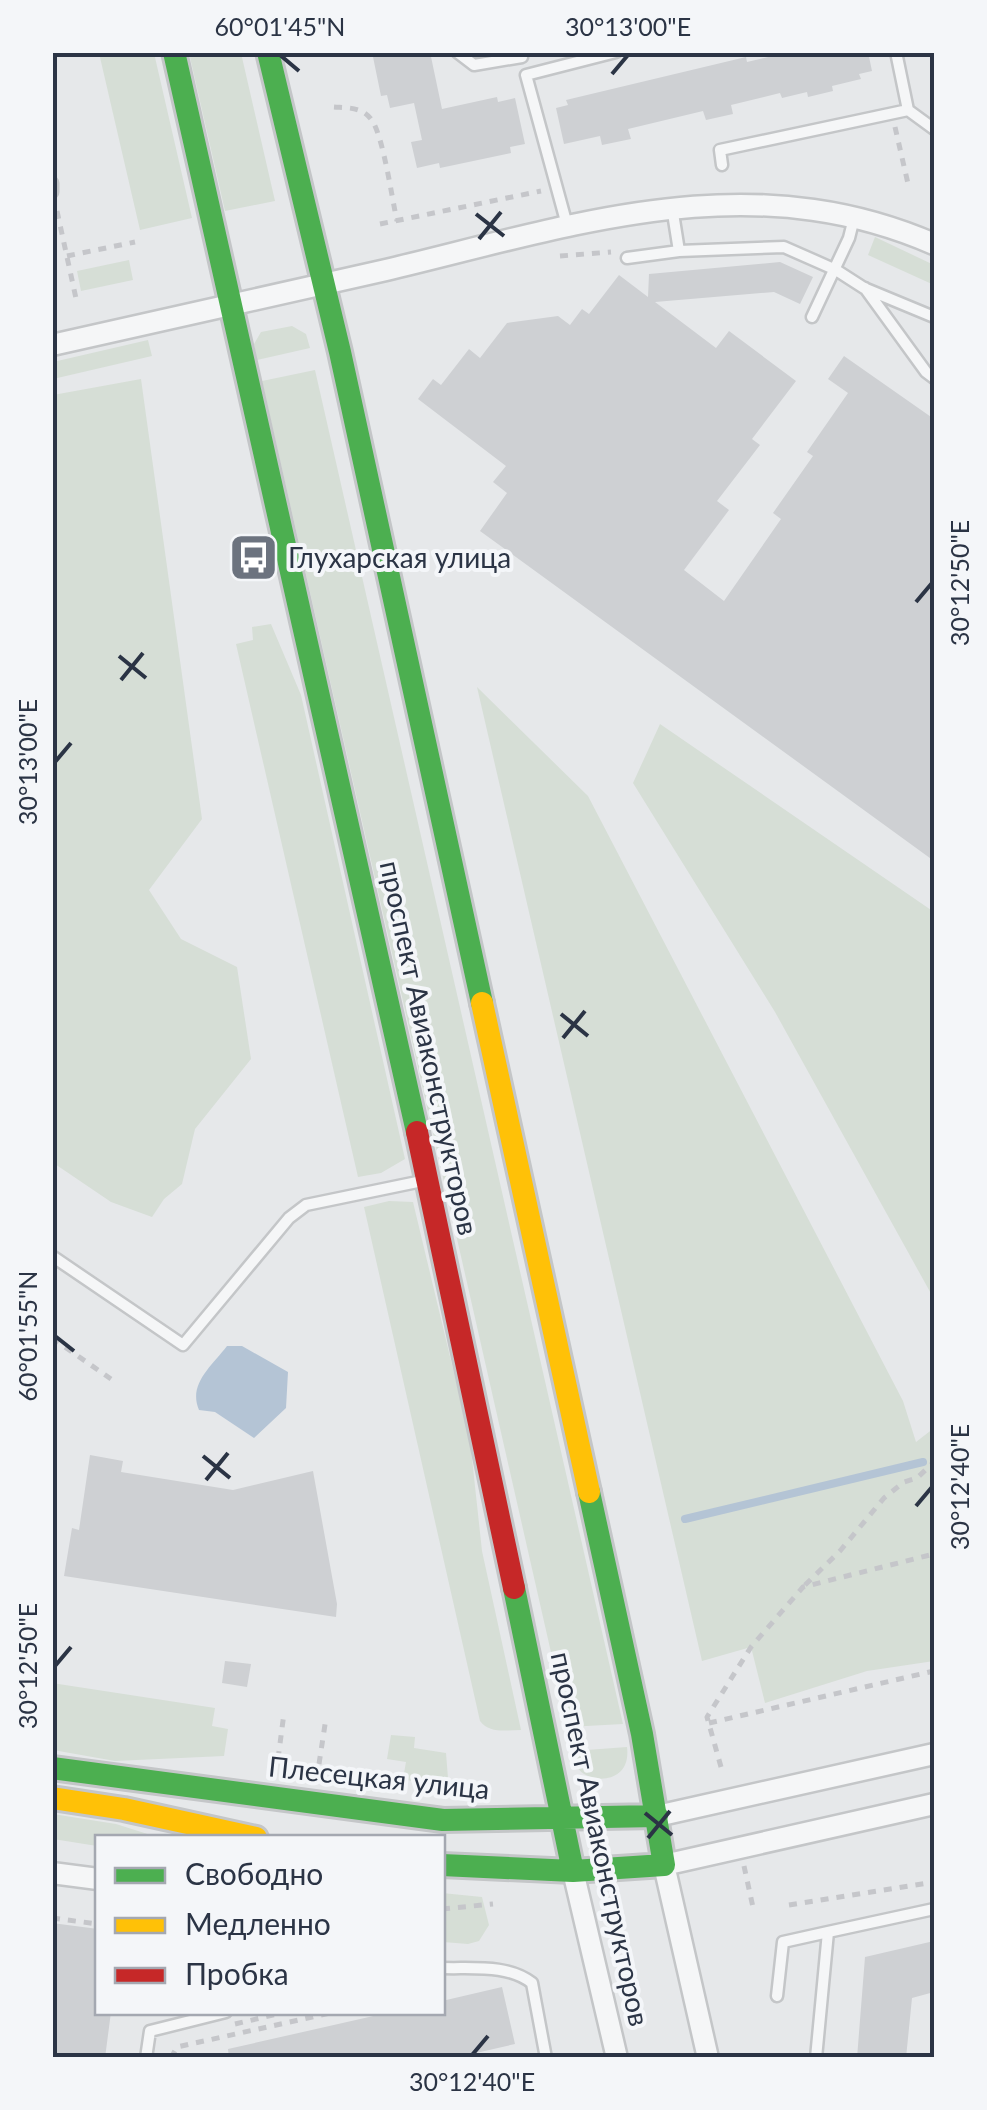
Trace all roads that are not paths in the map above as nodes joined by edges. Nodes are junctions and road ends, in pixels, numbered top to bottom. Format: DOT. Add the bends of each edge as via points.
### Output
graph roads {
  1 [pos="174,52"];
  2 [pos="268,52"];
  3 [pos="456,52"];
  4 [pos="616,52"];
  5 [pos="896,52"];
  6 [pos="521,55"];
  7 [pos="526,75"];
  8 [pos="908,110"];
  9 [pos="934,130"];
  10 [pos="722,166"];
  11 [pos="52,183"];
  12 [pos="52,192"];
  13 [pos="672,206"];
  14 [pos="854,217"];
  15 [pos="567,226"];
  16 [pos="934,244"];
  17 [pos="679,251"];
  18 [pos="628,258"];
  19 [pos="836,270"];
  20 [pos="322,284"];
  21 [pos="864,288"];
  22 [pos="231,302"];
  23 [pos="812,317"];
  24 [pos="934,317"];
  25 [pos="52,345"];
  26 [pos="934,378"];
  27 [pos="428,1180"];
  28 [pos="52,1256"];
  29 [pos="934,1754"];
  30 [pos="52,1768"];
  31 [pos="52,1798"];
  32 [pos="934,1804"];
  33 [pos="658,1816"];
  34 [pos="560,1818"];
  35 [pos="242,1835"];
  36 [pos="445,1865"];
  37 [pos="664,1865"];
  38 [pos="573,1871"];
  39 [pos="52,1873"];
  40 [pos="95,1880"];
  41 [pos="934,1910"];
  42 [pos="828,1932"];
  43 [pos="445,1968"];
  44 [pos="777,1996"];
  45 [pos="215,2015"];
  46 [pos="146,2058"];
  47 [pos="546,2058"];
  48 [pos="618,2058"];
  49 [pos="708,2058"];
  50 [pos="816,2058"];
  1 -- 22 [label="street, проспект Авиаконструкторов"];
  2 -- 20 [label="street, проспект Авиаконструкторов"];
  3 -- 6 [label="lane" via="474,65"];
  4 -- 7 [label="lane"];
  5 -- 8 [label="lane"];
  6 -- 7 [label="lane"];
  7 -- 15 [label="lane"];
  8 -- 9 [label="lane"];
  8 -- 10 [label="lane" via="720,150"];
  11 -- 12 [label="lane"];
  13 -- 14 [label="street"];
  13 -- 15 [label="street"];
  13 -- 17 [label="lane"];
  14 -- 16 [label="street"];
  14 -- 19 [label="lane"];
  15 -- 20 [label="street"];
  17 -- 18 [label="lane"];
  17 -- 19 [label="lane" via="784,247"];
  19 -- 21 [label="lane"];
  19 -- 23 [label="lane"];
  20 -- 22 [label="street"];
  20 -- 33 [label="street, проспект Авиаконструкторов"];
  21 -- 24 [label="lane"];
  21 -- 26 [label="lane"];
  22 -- 25 [label="street"];
  22 -- 27 [label="street, проспект Авиаконструкторов"];
  27 -- 28 [label="lane" via="306,1205 183,1345"];
  27 -- 34 [label="street, проспект Авиаконструкторов"];
  29 -- 33 [label="street, Плесецкая улица"];
  30 -- 34 [label="street, Плесецкая улица" via="444,1820"];
  31 -- 35 [label="street"];
  32 -- 37 [label="street"];
  33 -- 34 [label="street, Плесецкая улица"];
  33 -- 37 [label="street, проспект Авиаконструкторов"];
  34 -- 38 [label="street, проспект Авиаконструкторов"];
  36 -- 38 [label="street"];
  37 -- 38 [label="street"];
  37 -- 49 [label="street, проспект Авиаконструкторов"];
  38 -- 48 [label="street, проспект Авиаконструкторов"];
  39 -- 40 [label="street"];
  41 -- 42 [label="lane"];
  42 -- 44 [label="lane" via="783,1942"];
  42 -- 50 [label="lane"];
  43 -- 47 [label="lane" via="501,1970 532,1983"];
  45 -- 46 [label="lane" via="150,2032"];
}
